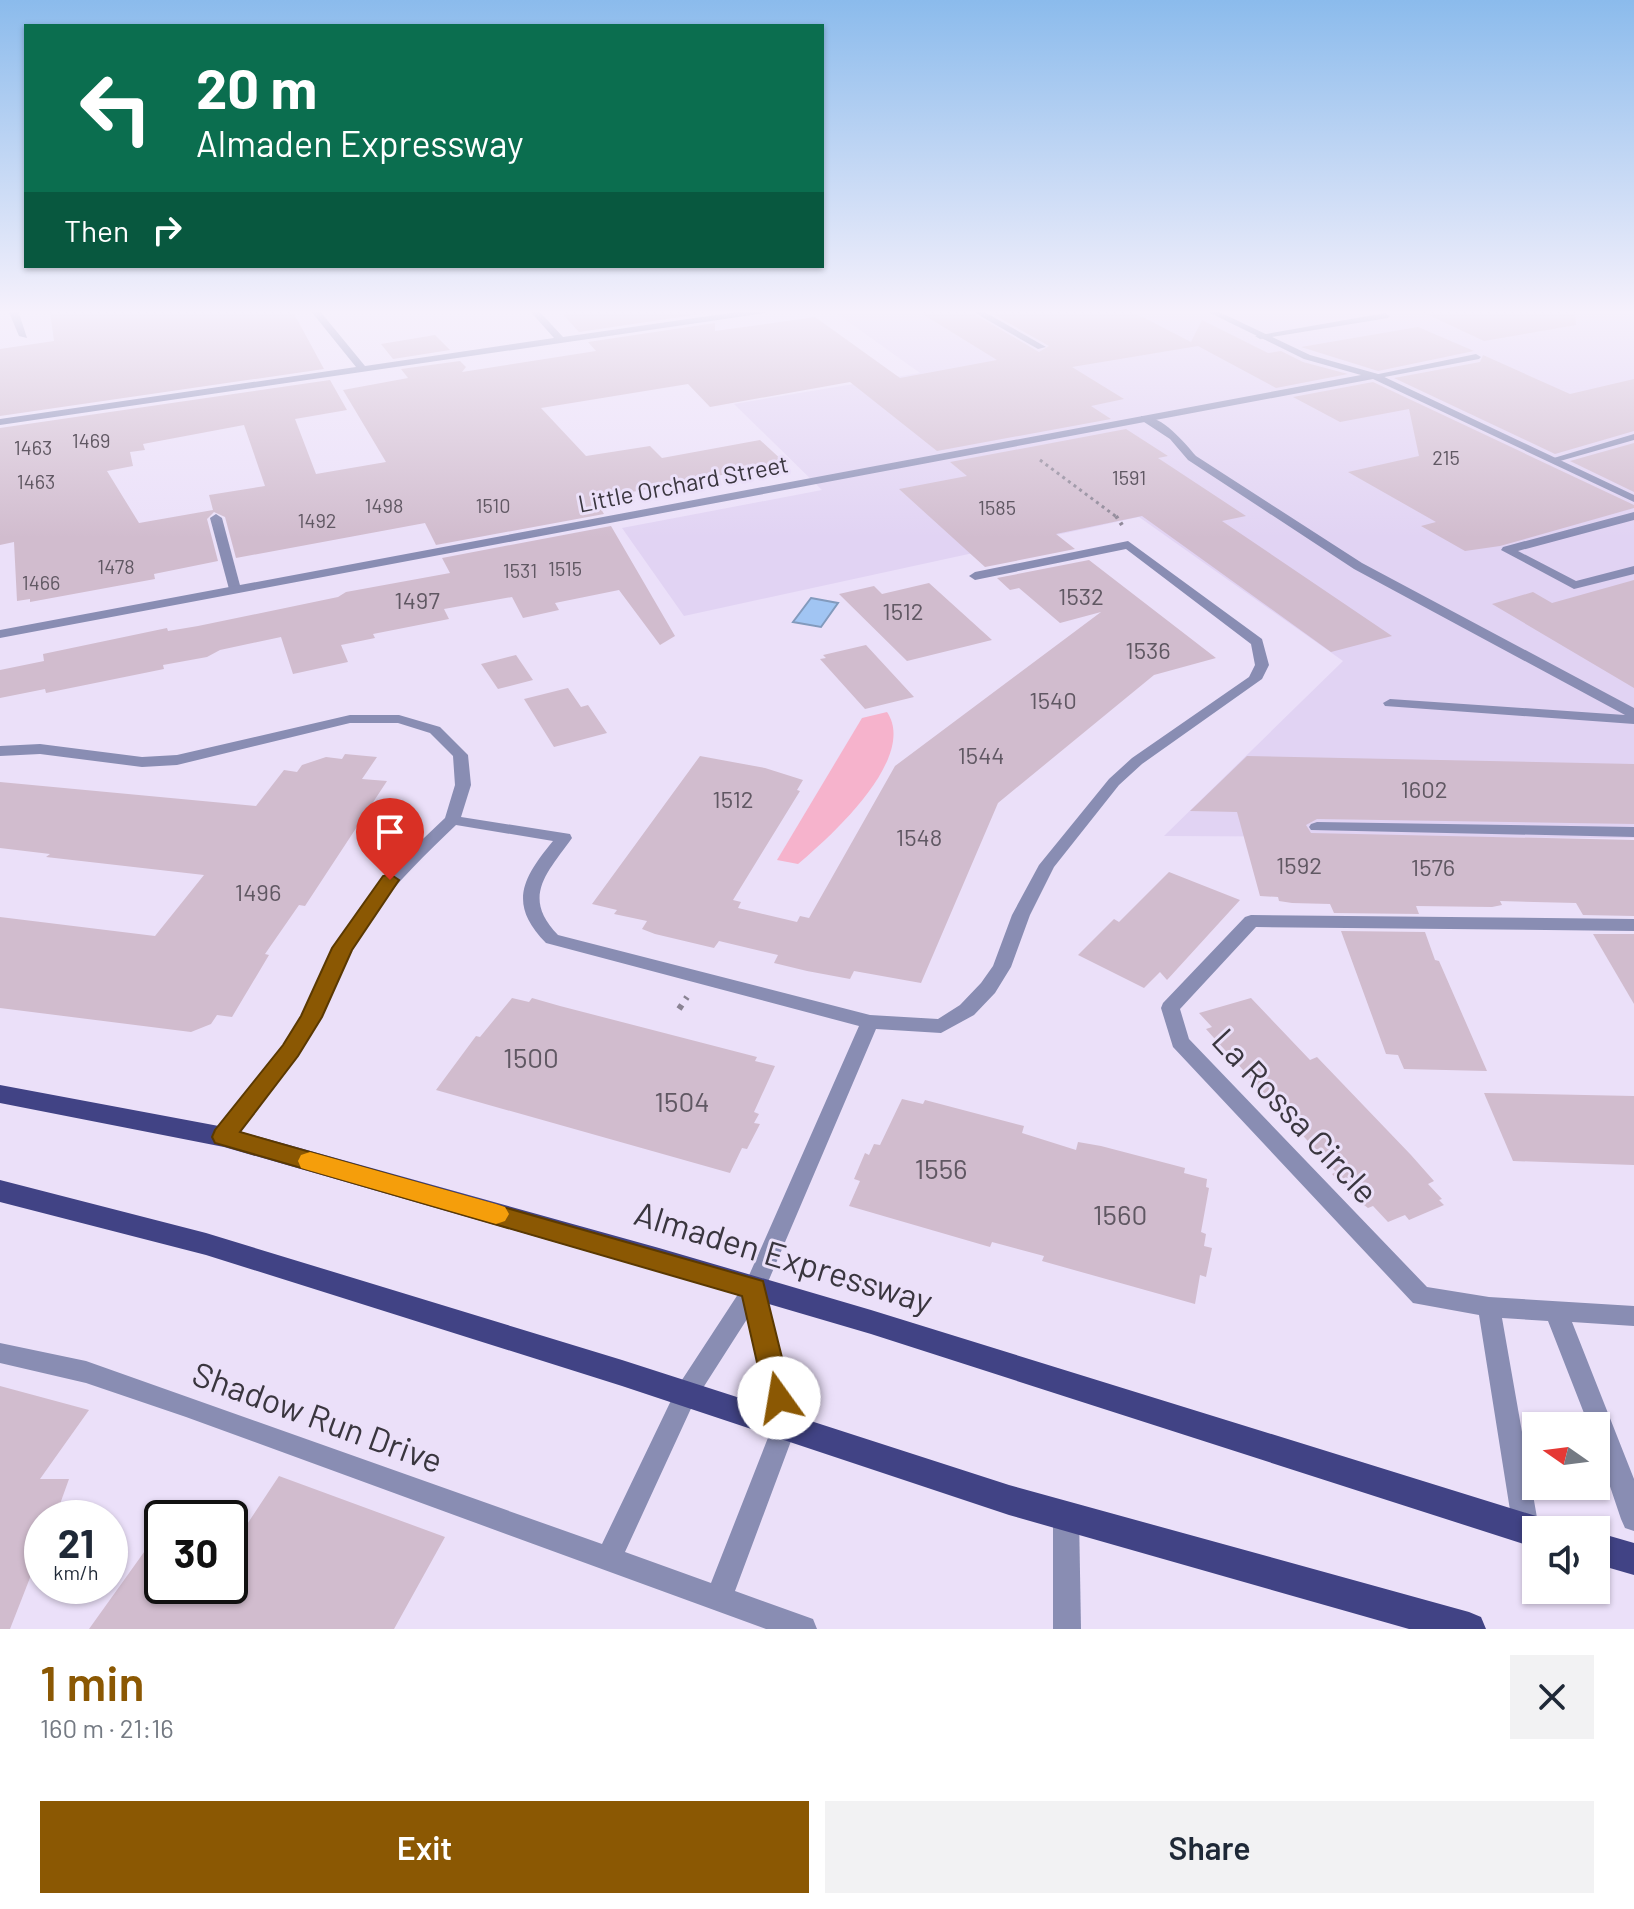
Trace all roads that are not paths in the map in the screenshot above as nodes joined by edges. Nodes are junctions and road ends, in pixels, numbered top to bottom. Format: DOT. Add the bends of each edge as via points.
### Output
graph roads {
  1 [pos="246,386"];
  2 [pos="1319,386"];
  3 [pos="1395,386"];
  4 [pos="1145,418"];
  5 [pos="0,422"];
  6 [pos="1634,437"];
  7 [pos="1553,460"];
  8 [pos="1634,499"];
  9 [pos="1634,516"];
  10 [pos="216,518"];
  11 [pos="1634,570"];
  12 [pos="975,576"];
  13 [pos="235,589"];
  14 [pos="0,634"];
  15 [pos="1390,703"];
  16 [pos="1634,714"];
  17 [pos="1634,720"];
  18 [pos="0,751"];
  19 [pos="452,820"];
  20 [pos="1317,827"];
  21 [pos="1634,832"];
  22 [pos="1634,925"];
  23 [pos="870,1022"];
  24 [pos="0,1094"];
  25 [pos="224,1137"];
  26 [pos="0,1191"];
  27 [pos="754,1289"];
  28 [pos="1489,1307"];
  29 [pos="1556,1311"];
  30 [pos="1634,1316"];
  31 [pos="0,1353"];
  32 [pos="686,1394"];
  33 [pos="785,1425"];
  34 [pos="1066,1516"];
  35 [pos="1528,1516"];
  36 [pos="1634,1519"];
  37 [pos="1522,1528"];
  38 [pos="1610,1552"];
  39 [pos="609,1558"];
  40 [pos="1634,1559"];
  41 [pos="719,1597"];
  42 [pos="803,1629"];
  43 [pos="1067,1629"];
  44 [pos="1469,1629"];
  1 -- 5 [label="street"];
  2 -- 4 [label="street, Little Orchard Street"];
  3 -- 7 [label="street"];
  4 -- 13 [label="street, Little Orchard Street"];
  4 -- 16 [label="street" via="1174,437 1192,458 1358,566"];
  6 -- 7 [label="street"];
  7 -- 8 [label="street"];
  9 -- 11 [label="street" via="1507,550 1574,585"];
  10 -- 13 [label="street"];
  12 -- 23 [label="street" via="1128,545 1257,642 1262,665 1255,679 1137,761 1074,829 1047,865 1002,967 967,1010 941,1026"];
  13 -- 14 [label="street, Little Orchard Street"];
  15 -- 17 [label="street"];
  18 -- 19 [label="street" via="40,749 142,762 177,760 350,719 399,719 435,730 460,755 463,785"];
  19 -- 23 [label="street" via="564,838 531,886 537,926 552,939"];
  19 -- 25 [label="street" via="390,880 364,914 291,1051"];
  20 -- 21 [label="street"];
  22 -- 28 [label="street, La Rossa Circle" via="1251,921 1170,1008 1180,1042 1421,1296"];
  23 -- 27 [label="street"];
  24 -- 25 [label="main road, Almaden Expressway"];
  25 -- 27 [label="main road, Almaden Expressway"];
  26 -- 32 [label="main road" via="206,1244"];
  27 -- 32 [label="street"];
  27 -- 33 [label="street"];
  27 -- 37 [label="main road, Almaden Expressway"];
  28 -- 29 [label="street, La Rossa Circle"];
  28 -- 35 [label="street"];
  29 -- 30 [label="street, La Rossa Circle"];
  29 -- 36 [label="street"];
  31 -- 39 [label="street, Shadow Run Drive" via="86,1372"];
  32 -- 33 [label="main road"];
  32 -- 39 [label="street"];
  33 -- 34 [label="main road"];
  33 -- 41 [label="street"];
  34 -- 43 [label="street"];
  34 -- 44 [label="main road"];
  38 -- 40 [label="main road"];
  39 -- 41 [label="street, Shadow Run Drive"];
  41 -- 42 [label="street, Shadow Run Drive"];
}
